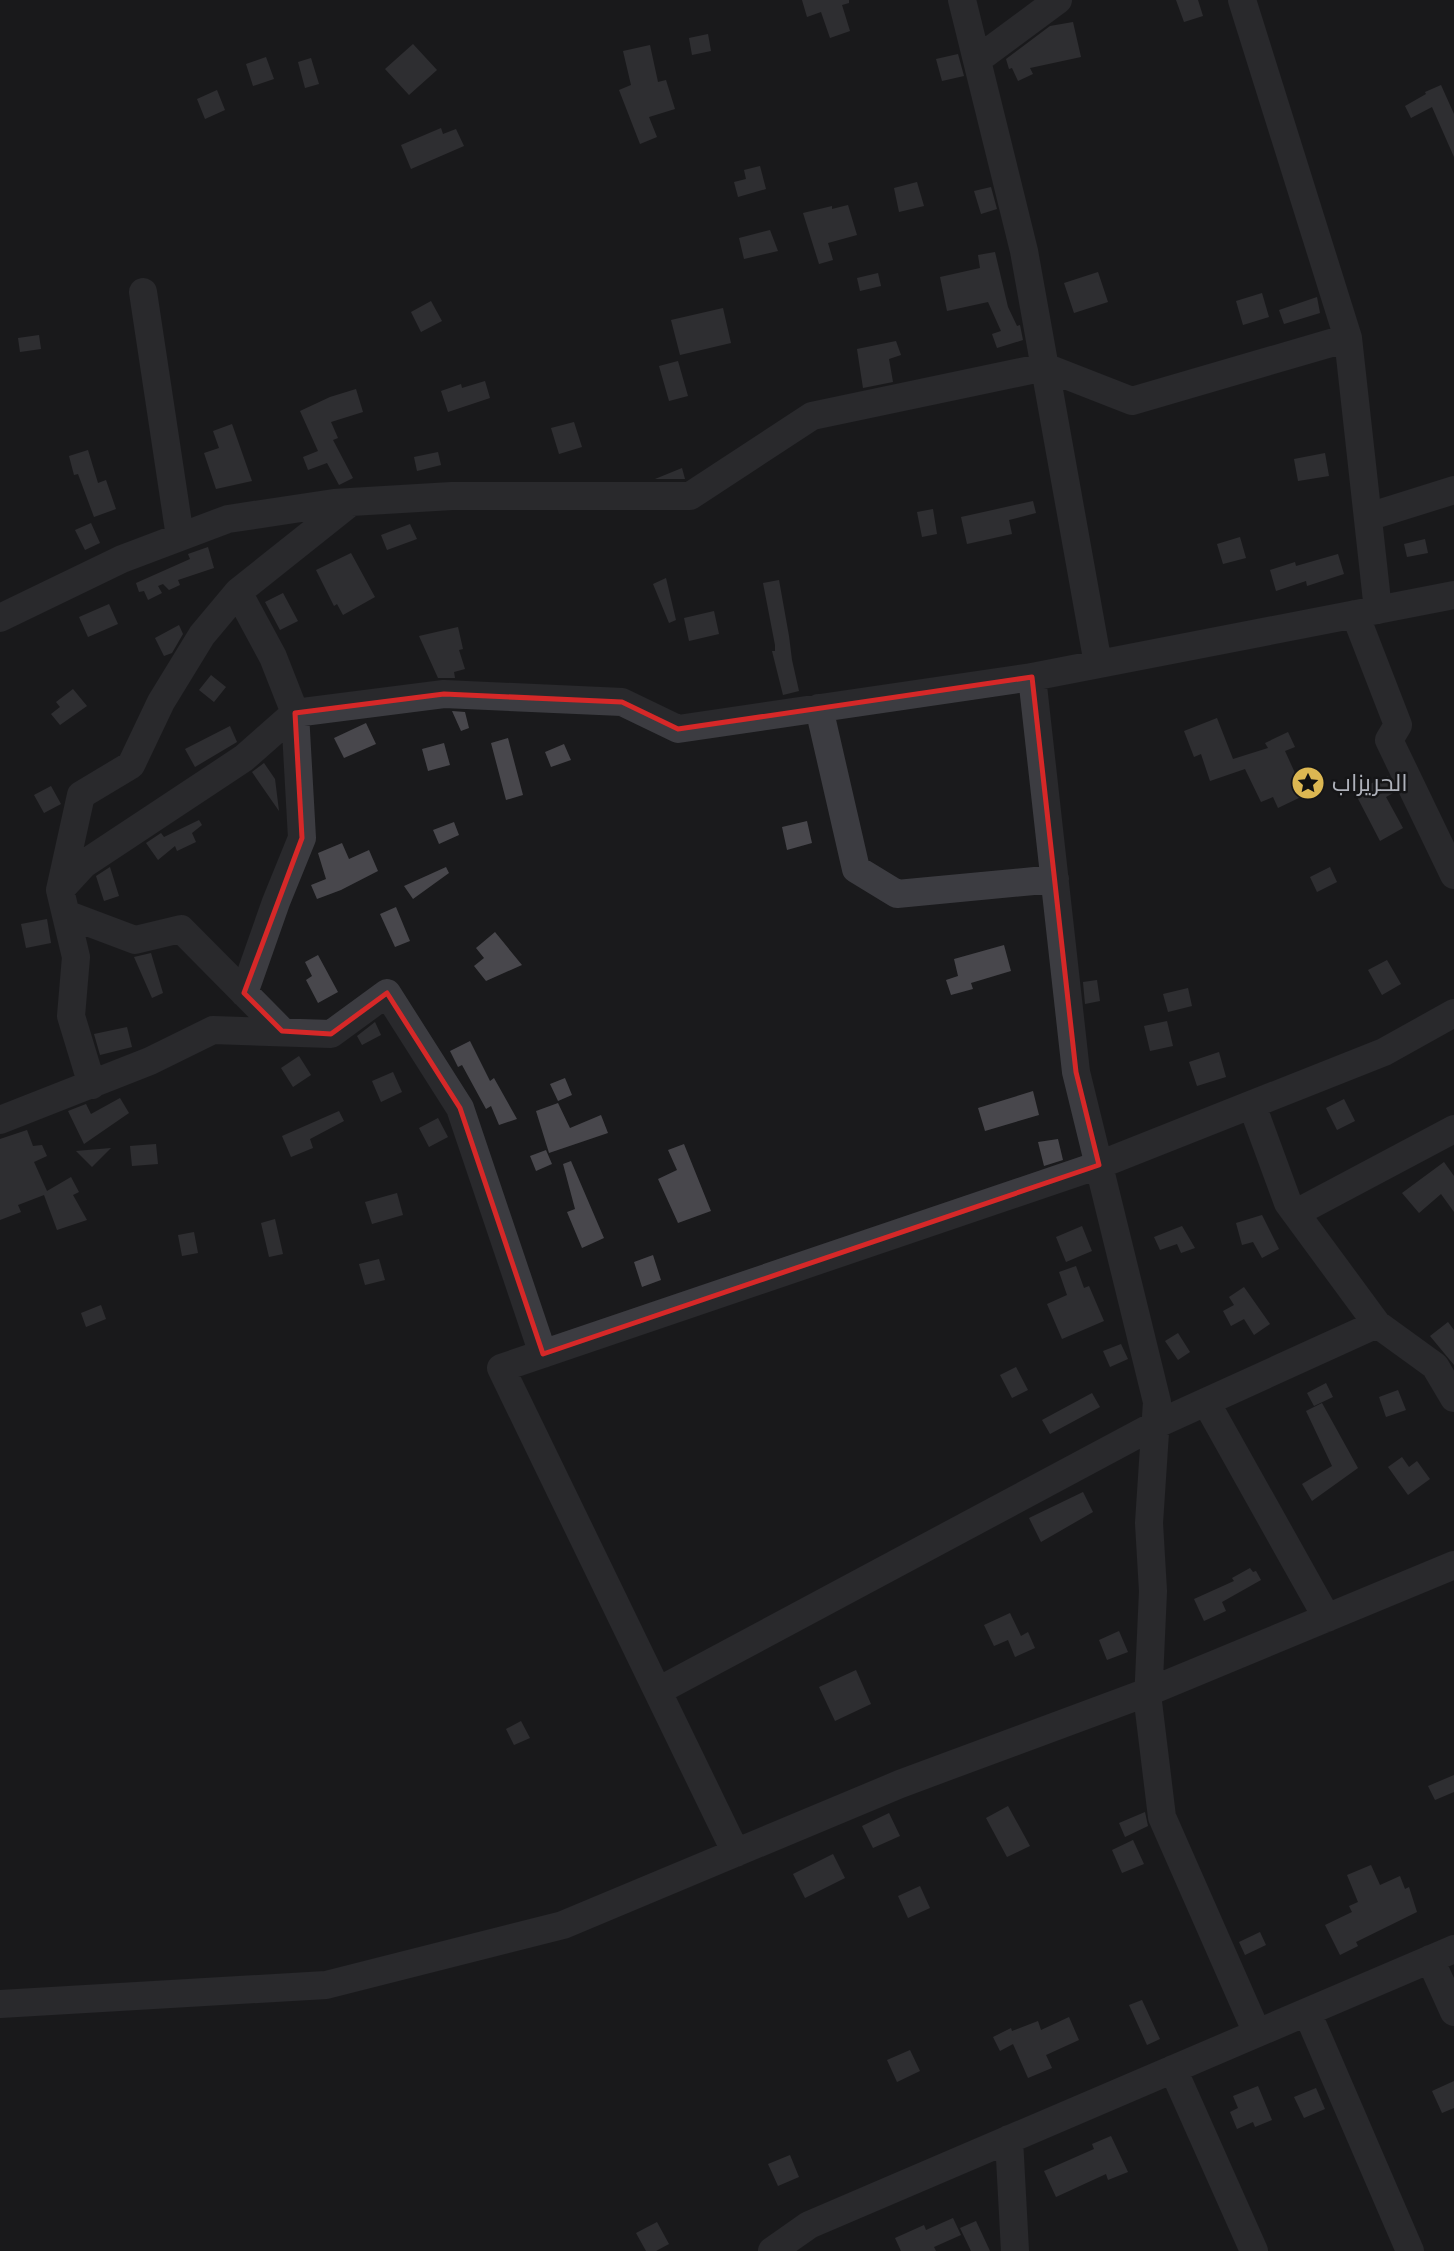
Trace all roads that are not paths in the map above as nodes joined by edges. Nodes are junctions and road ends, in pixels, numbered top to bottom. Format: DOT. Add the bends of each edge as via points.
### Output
graph roads {
  1 [pos="962,0"];
  2 [pos="1058,0"];
  3 [pos="1242,0"];
  4 [pos="977,60"];
  5 [pos="144,292"];
  6 [pos="1348,338"];
  7 [pos="1045,367"];
  8 [pos="1454,490"];
  9 [pos="351,502"];
  10 [pos="1368,517"];
  11 [pos="180,537"];
  12 [pos="238,592"];
  13 [pos="1454,595"];
  14 [pos="1367,612"];
  15 [pos="0,618"];
  16 [pos="1098,664"];
  17 [pos="1032,677"];
  18 [pos="820,708"];
  19 [pos="295,713"];
  20 [pos="1454,874"];
  21 [pos="1055,879"];
  22 [pos="63,902"];
  23 [pos="244,993"];
  24 [pos="1454,1013"];
  25 [pos="282,1031"];
  26 [pos="92,1085"];
  27 [pos="1252,1105"];
  28 [pos="0,1120"];
  29 [pos="1454,1129"];
  30 [pos="1099,1165"];
  31 [pos="1296,1213"];
  32 [pos="1377,1324"];
  33 [pos="543,1354"];
  34 [pos="1454,1398"];
  35 [pos="1206,1402"];
  36 [pos="1156,1425"];
  37 [pos="1454,1565"];
  38 [pos="1327,1618"];
  39 [pos="658,1691"];
  40 [pos="1148,1692"];
  41 [pos="736,1853"];
  42 [pos="1442,1954"];
  43 [pos="0,2004"];
  44 [pos="1307,2012"];
  45 [pos="1454,2012"];
  46 [pos="1256,2033"];
  47 [pos="1173,2069"];
  48 [pos="1009,2139"];
  49 [pos="772,2251"];
  50 [pos="1014,2251"];
  51 [pos="1254,2251"];
  52 [pos="1410,2251"];
  1 -- 4 [label="street"];
  2 -- 4 [label="street"];
  3 -- 6 [label="street"];
  4 -- 7 [label="street" via="1024,251"];
  5 -- 11 [label="street"];
  6 -- 7 [label="street" via="1132,401"];
  6 -- 10 [label="street"];
  7 -- 9 [label="street" via="812,416 690,496 452,496"];
  7 -- 16 [label="street"];
  8 -- 10 [label="street"];
  9 -- 11 [label="street" via="228,519"];
  9 -- 12 [label="street"];
  10 -- 14 [label="street"];
  11 -- 15 [label="street" via="122,559"];
  12 -- 19 [label="street" via="274,657"];
  12 -- 22 [label="street" via="195,646 131,765 81,795"];
  13 -- 14 [label="street"];
  14 -- 16 [label="street"];
  14 -- 20 [label="street" via="1398,725 1388,740"];
  16 -- 17 [label="street"];
  17 -- 18 [label="street"];
  17 -- 21 [label="street"];
  18 -- 19 [label="street" via="678,729 622,702 457,694"];
  18 -- 21 [label="street" via="856,869 897,894"];
  19 -- 22 [label="street" via="244,758 84,864"];
  19 -- 23 [label="street" via="302,838"];
  21 -- 30 [label="street" via="1076,1072"];
  22 -- 23 [label="street" via="135,940 181,929"];
  22 -- 26 [label="street" via="76,957 71,1016"];
  23 -- 25 [label="street"];
  24 -- 27 [label="street" via="1384,1052"];
  25 -- 26 [label="street" via="214,1030"];
  25 -- 33 [label="street" via="331,1034 387,993 460,1108"];
  26 -- 28 [label="street"];
  27 -- 30 [label="street"];
  27 -- 31 [label="street" via="1288,1203"];
  29 -- 31 [label="street"];
  30 -- 33 [label="street"];
  30 -- 36 [label="street" via="1157,1402"];
  31 -- 32 [label="street"];
  32 -- 34 [label="street" via="1435,1366"];
  32 -- 35 [label="street"];
  33 -- 39 [label="street" via="500,1368"];
  35 -- 36 [label="street"];
  35 -- 38 [label="street"];
  36 -- 39 [label="street"];
  36 -- 40 [label="street" via="1149,1523 1153,1591"];
  37 -- 38 [label="street"];
  38 -- 40 [label="street"];
  39 -- 41 [label="street"];
  40 -- 41 [label="street" via="900,1784"];
  40 -- 46 [label="street" via="1162,1817"];
  41 -- 43 [label="street" via="563,1925 326,1985"];
  42 -- 44 [label="street"];
  42 -- 45 [label="street"];
  44 -- 46 [label="street"];
  44 -- 52 [label="street"];
  46 -- 47 [label="street"];
  47 -- 48 [label="street"];
  47 -- 51 [label="street"];
  48 -- 49 [label="street" via="809,2225"];
  48 -- 50 [label="street"];
}
